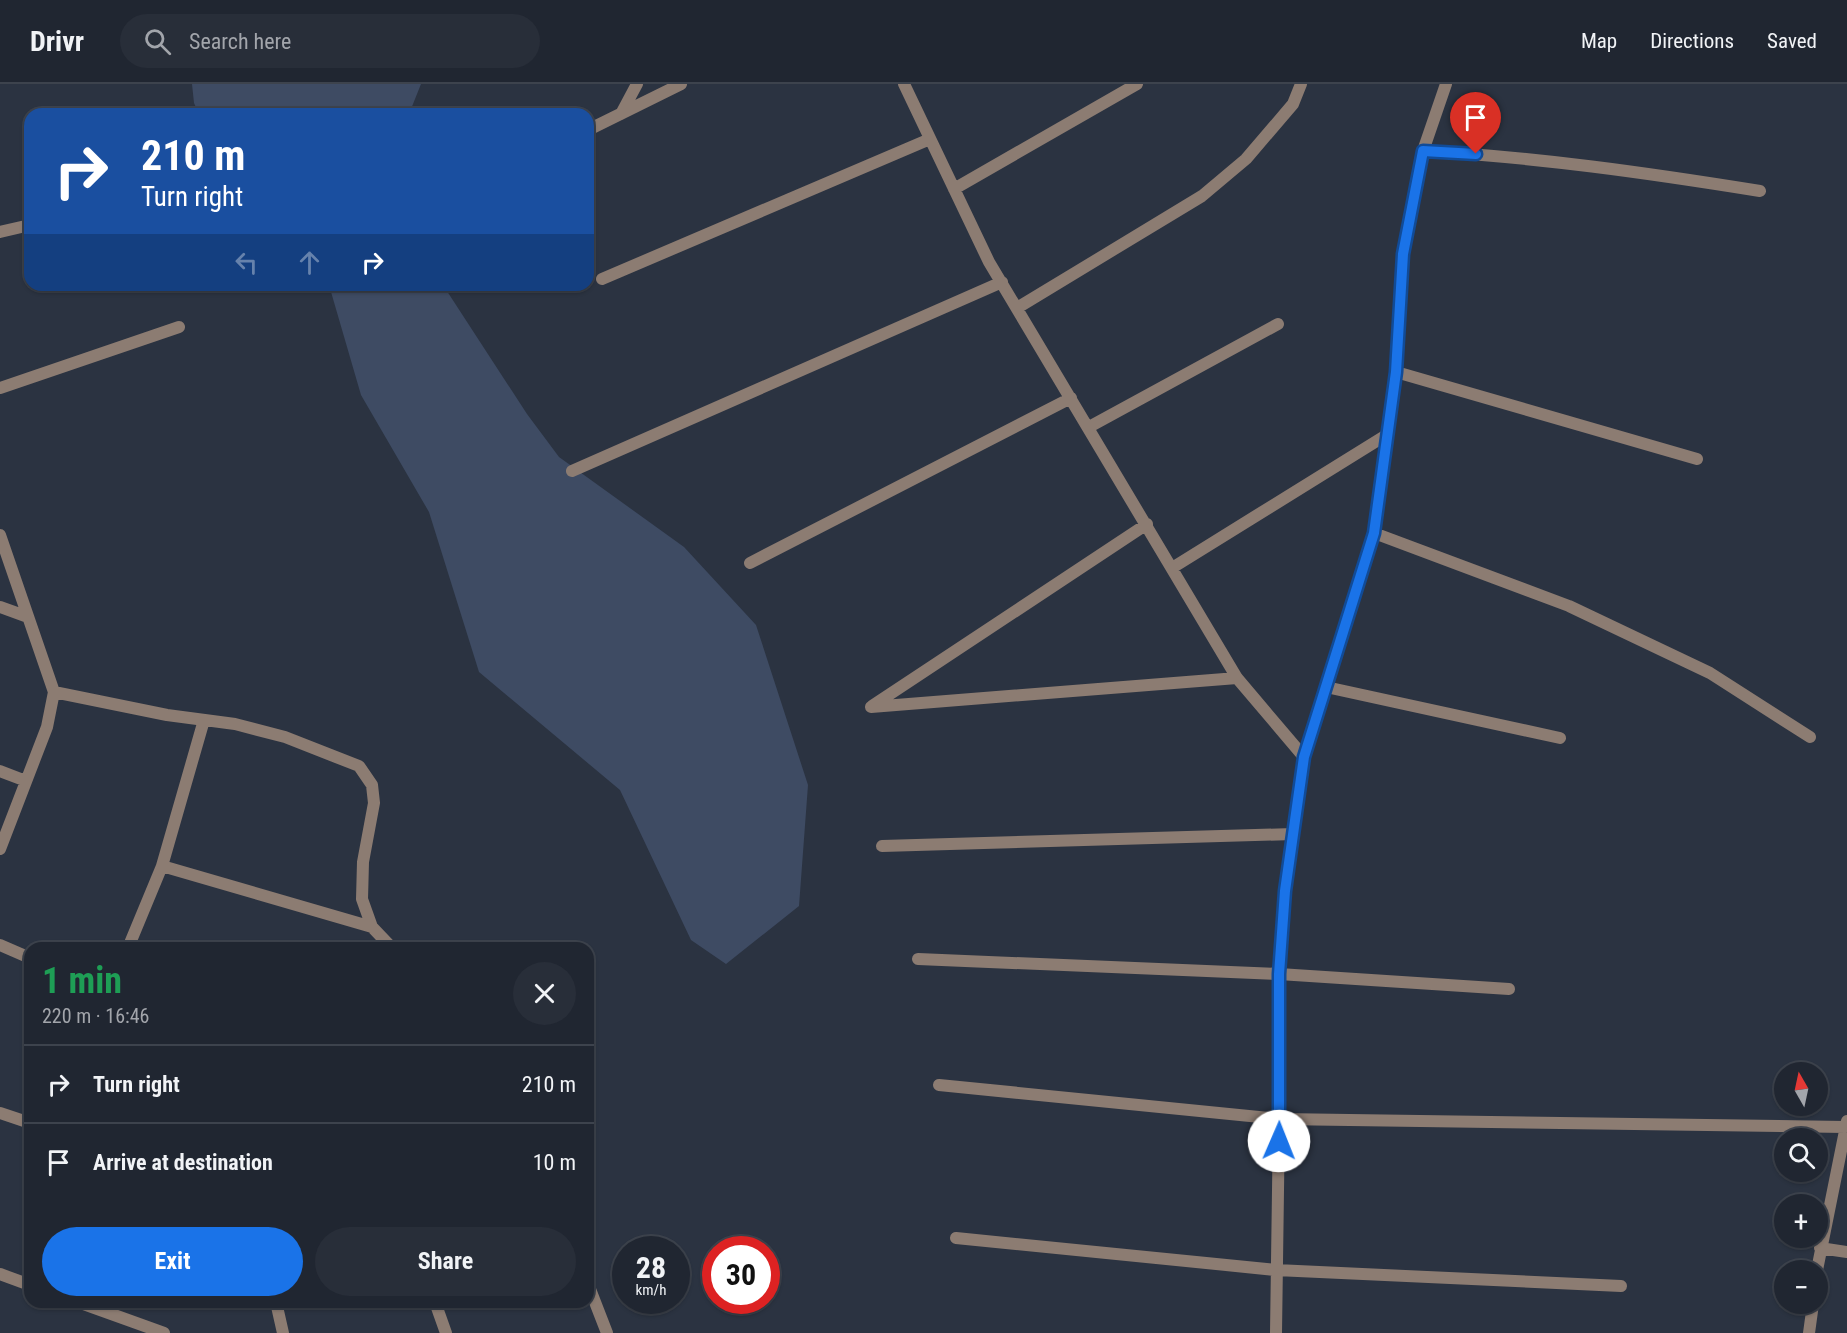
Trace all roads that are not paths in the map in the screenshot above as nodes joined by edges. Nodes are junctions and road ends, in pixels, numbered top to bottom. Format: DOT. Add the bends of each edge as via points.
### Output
graph roads {
  1 [pos="637,84"];
  2 [pos="681,84"];
  3 [pos="904,84"];
  4 [pos="1137,84"];
  5 [pos="1301,84"];
  6 [pos="1446,84"];
  7 [pos="621,114"];
  8 [pos="594,127"];
  9 [pos="930,139"];
  10 [pos="1423,151"];
  11 [pos="954,189"];
  12 [pos="1760,191"];
  13 [pos="24,226"];
  14 [pos="0,232"];
  15 [pos="602,279"];
  16 [pos="1002,282"];
  17 [pos="1017,309"];
  18 [pos="1278,324"];
  19 [pos="179,327"];
  20 [pos="1396,372"];
  21 [pos="0,388"];
  22 [pos="1071,398"];
  23 [pos="1089,427"];
  24 [pos="1388,435"];
  25 [pos="1697,459"];
  26 [pos="572,471"];
  27 [pos="1147,524"];
  28 [pos="1374,533"];
  29 [pos="0,534"];
  30 [pos="750,563"];
  31 [pos="1172,568"];
  32 [pos="0,607"];
  33 [pos="28,617"];
  34 [pos="1237,678"];
  35 [pos="1326,687"];
  36 [pos="54,692"];
  37 [pos="204,720"];
  38 [pos="1810,737"];
  39 [pos="1560,738"];
  40 [pos="1304,757"];
  41 [pos="0,771"];
  42 [pos="26,780"];
  43 [pos="1293,834"];
  44 [pos="882,846"];
  45 [pos="0,849"];
  46 [pos="162,866"];
  47 [pos="372,927"];
  48 [pos="130,942"];
  49 [pos="386,942"];
  50 [pos="0,945"];
  51 [pos="24,955"];
  52 [pos="918,959"];
  53 [pos="1279,974"];
  54 [pos="1509,990"];
  55 [pos="939,1085"];
  56 [pos="0,1113"];
  57 [pos="1279,1119"];
  58 [pos="24,1121"];
  59 [pos="1846,1124"];
  60 [pos="1828,1210"];
  61 [pos="956,1238"];
  62 [pos="1820,1248"];
  63 [pos="1847,1252"];
  64 [pos="1818,1260"];
  65 [pos="1276,1270"];
  66 [pos="0,1274"];
  67 [pos="24,1283"];
  68 [pos="1621,1286"];
  69 [pos="594,1299"];
  70 [pos="95,1308"];
  71 [pos="277,1308"];
  72 [pos="437,1308"];
  73 [pos="1812,1314"];
  74 [pos="164,1333"];
  75 [pos="283,1333"];
  76 [pos="446,1333"];
  77 [pos="607,1333"];
  78 [pos="1276,1333"];
  79 [pos="1809,1333"];
  1 -- 7 [label="street"];
  2 -- 7 [label="street"];
  3 -- 9 [label="street"];
  4 -- 11 [label="street"];
  5 -- 17 [label="street" via="1293,104 1246,159 1202,196"];
  6 -- 10 [label="street"];
  7 -- 8 [label="street"];
  9 -- 11 [label="street"];
  9 -- 15 [label="street"];
  10 -- 12 [label="street" via="1598,167"];
  10 -- 20 [label="street" via="1403,254"];
  11 -- 16 [label="street"];
  13 -- 14 [label="street"];
  16 -- 17 [label="street"];
  16 -- 26 [label="street"];
  17 -- 22 [label="street"];
  18 -- 23 [label="street"];
  19 -- 21 [label="street"];
  20 -- 24 [label="street"];
  20 -- 25 [label="street"];
  22 -- 23 [label="street"];
  22 -- 30 [label="street"];
  23 -- 27 [label="street"];
  24 -- 28 [label="street"];
  24 -- 31 [label="street"];
  27 -- 31 [label="street"];
  27 -- 34 [label="street" via="871,707"];
  28 -- 35 [label="street"];
  28 -- 38 [label="street" via="1569,606 1710,673"];
  29 -- 33 [label="street"];
  31 -- 34 [label="street"];
  32 -- 33 [label="street"];
  33 -- 36 [label="street"];
  34 -- 40 [label="street"];
  35 -- 39 [label="street"];
  35 -- 40 [label="street"];
  36 -- 37 [label="street"];
  36 -- 42 [label="street" via="47,727"];
  37 -- 46 [label="street"];
  37 -- 47 [label="street" via="285,737 359,766 372,785 374,803 363,862 362,899"];
  40 -- 43 [label="street"];
  41 -- 42 [label="street"];
  42 -- 45 [label="street"];
  43 -- 44 [label="street"];
  43 -- 53 [label="street"];
  46 -- 47 [label="street"];
  46 -- 48 [label="street"];
  47 -- 49 [label="street"];
  50 -- 51 [label="street"];
  52 -- 53 [label="street"];
  53 -- 54 [label="street"];
  53 -- 57 [label="street"];
  55 -- 57 [label="street"];
  56 -- 58 [label="street"];
  57 -- 59 [label="street"];
  57 -- 65 [label="street"];
  59 -- 60 [label="street"];
  61 -- 65 [label="street"];
  62 -- 63 [label="street"];
  62 -- 64 [label="street"];
  65 -- 68 [label="street"];
  65 -- 78 [label="street"];
  66 -- 67 [label="street"];
  69 -- 77 [label="street"];
  70 -- 74 [label="street"];
  71 -- 75 [label="street"];
  72 -- 76 [label="street"];
  73 -- 79 [label="street"];
}
